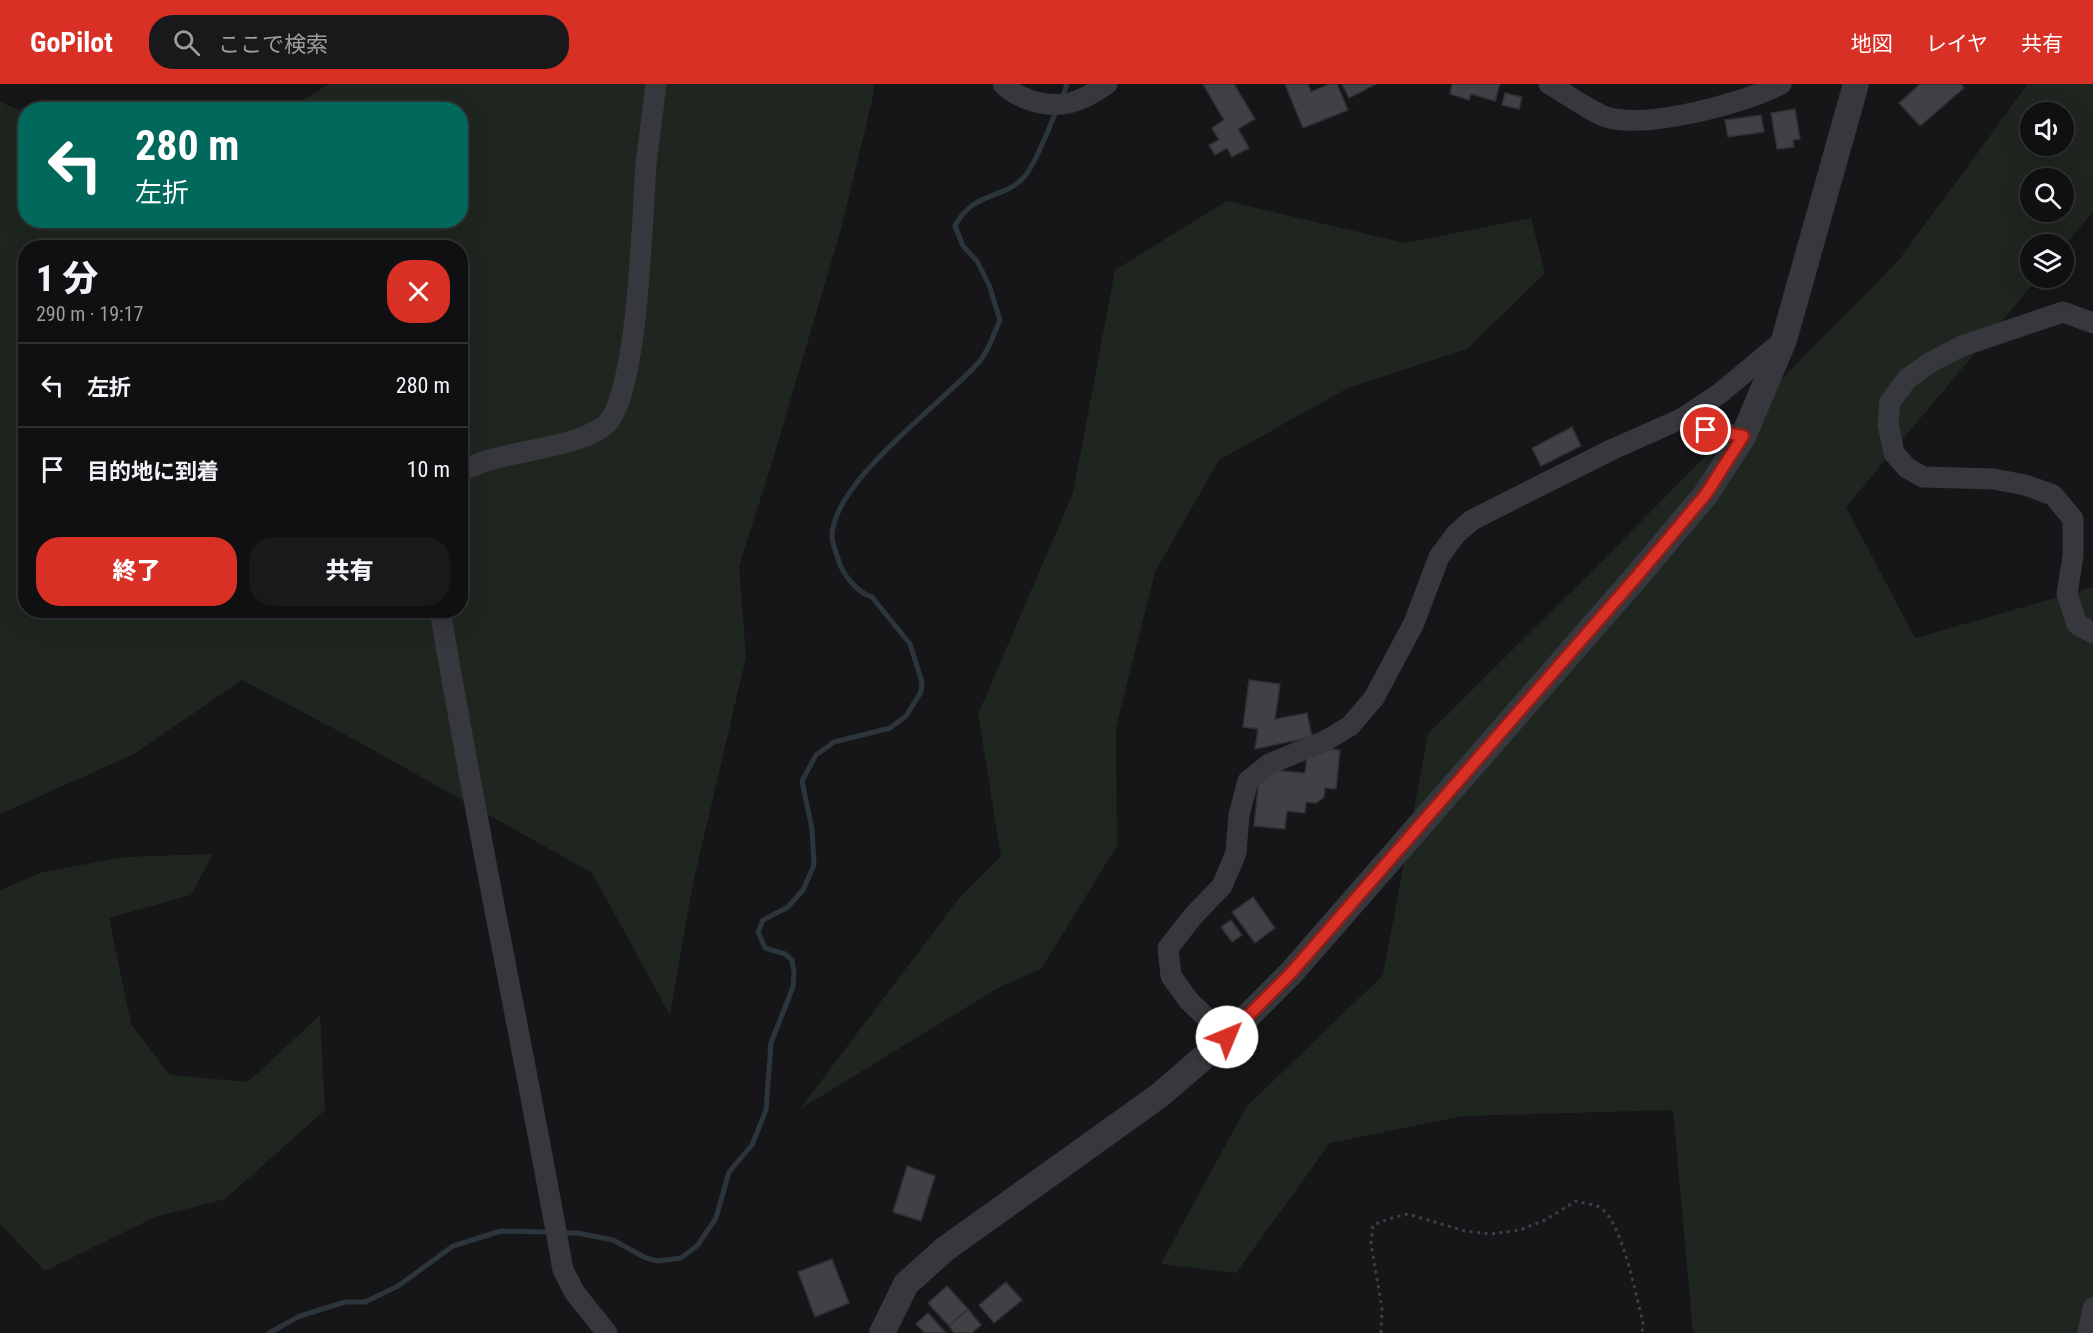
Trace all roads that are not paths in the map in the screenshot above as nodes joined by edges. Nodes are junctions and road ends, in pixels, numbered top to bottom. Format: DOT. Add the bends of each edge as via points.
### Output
graph roads {
  1 [pos="656,84"];
  2 [pos="1003,84"];
  3 [pos="1107,84"];
  4 [pos="1549,84"];
  5 [pos="1781,84"];
  6 [pos="1856,84"];
  7 [pos="2093,323"];
  8 [pos="1784,340"];
  9 [pos="1683,418"];
  10 [pos="1743,436"];
  11 [pos="468,468"];
  12 [pos="441,618"];
  13 [pos="2093,633"];
  14 [pos="1227,1037"];
  15 [pos="2093,1308"];
  16 [pos="607,1333"];
  17 [pos="882,1333"];
  18 [pos="2088,1333"];
  1 -- 11 [label="street" via="633,341 626,382 617,405 605,426 587,435"];
  2 -- 3 [label="street" via="1012,93 1048,106 1073,103"];
  4 -- 5 [label="street" via="1609,118 1625,119 1689,113 1732,103"];
  6 -- 8 [label="street"];
  7 -- 13 [label="street" via="2063,312 1962,346 1907,379 1890,402 1888,424 1894,453 1906,468 1923,477 1994,479 2025,484 2053,495 2073,519 2067,594 2077,624"];
  8 -- 9 [label="street" via="1719,394"];
  8 -- 10 [label="street"];
  9 -- 10 [label="street" via="1706,430"];
  9 -- 14 [label="street" via="1472,520 1439,557 1414,623 1374,698 1350,726 1269,764 1248,781 1239,815 1236,854 1222,886 1168,948 1171,976 1189,1001"];
  10 -- 14 [label="street" via="1706,494 1638,575 1291,973"];
  12 -- 16 [label="street" via="563,1270 575,1293"];
  14 -- 17 [label="street" via="1160,1095 945,1249 906,1284"];
  15 -- 18 [label="street"];
}
